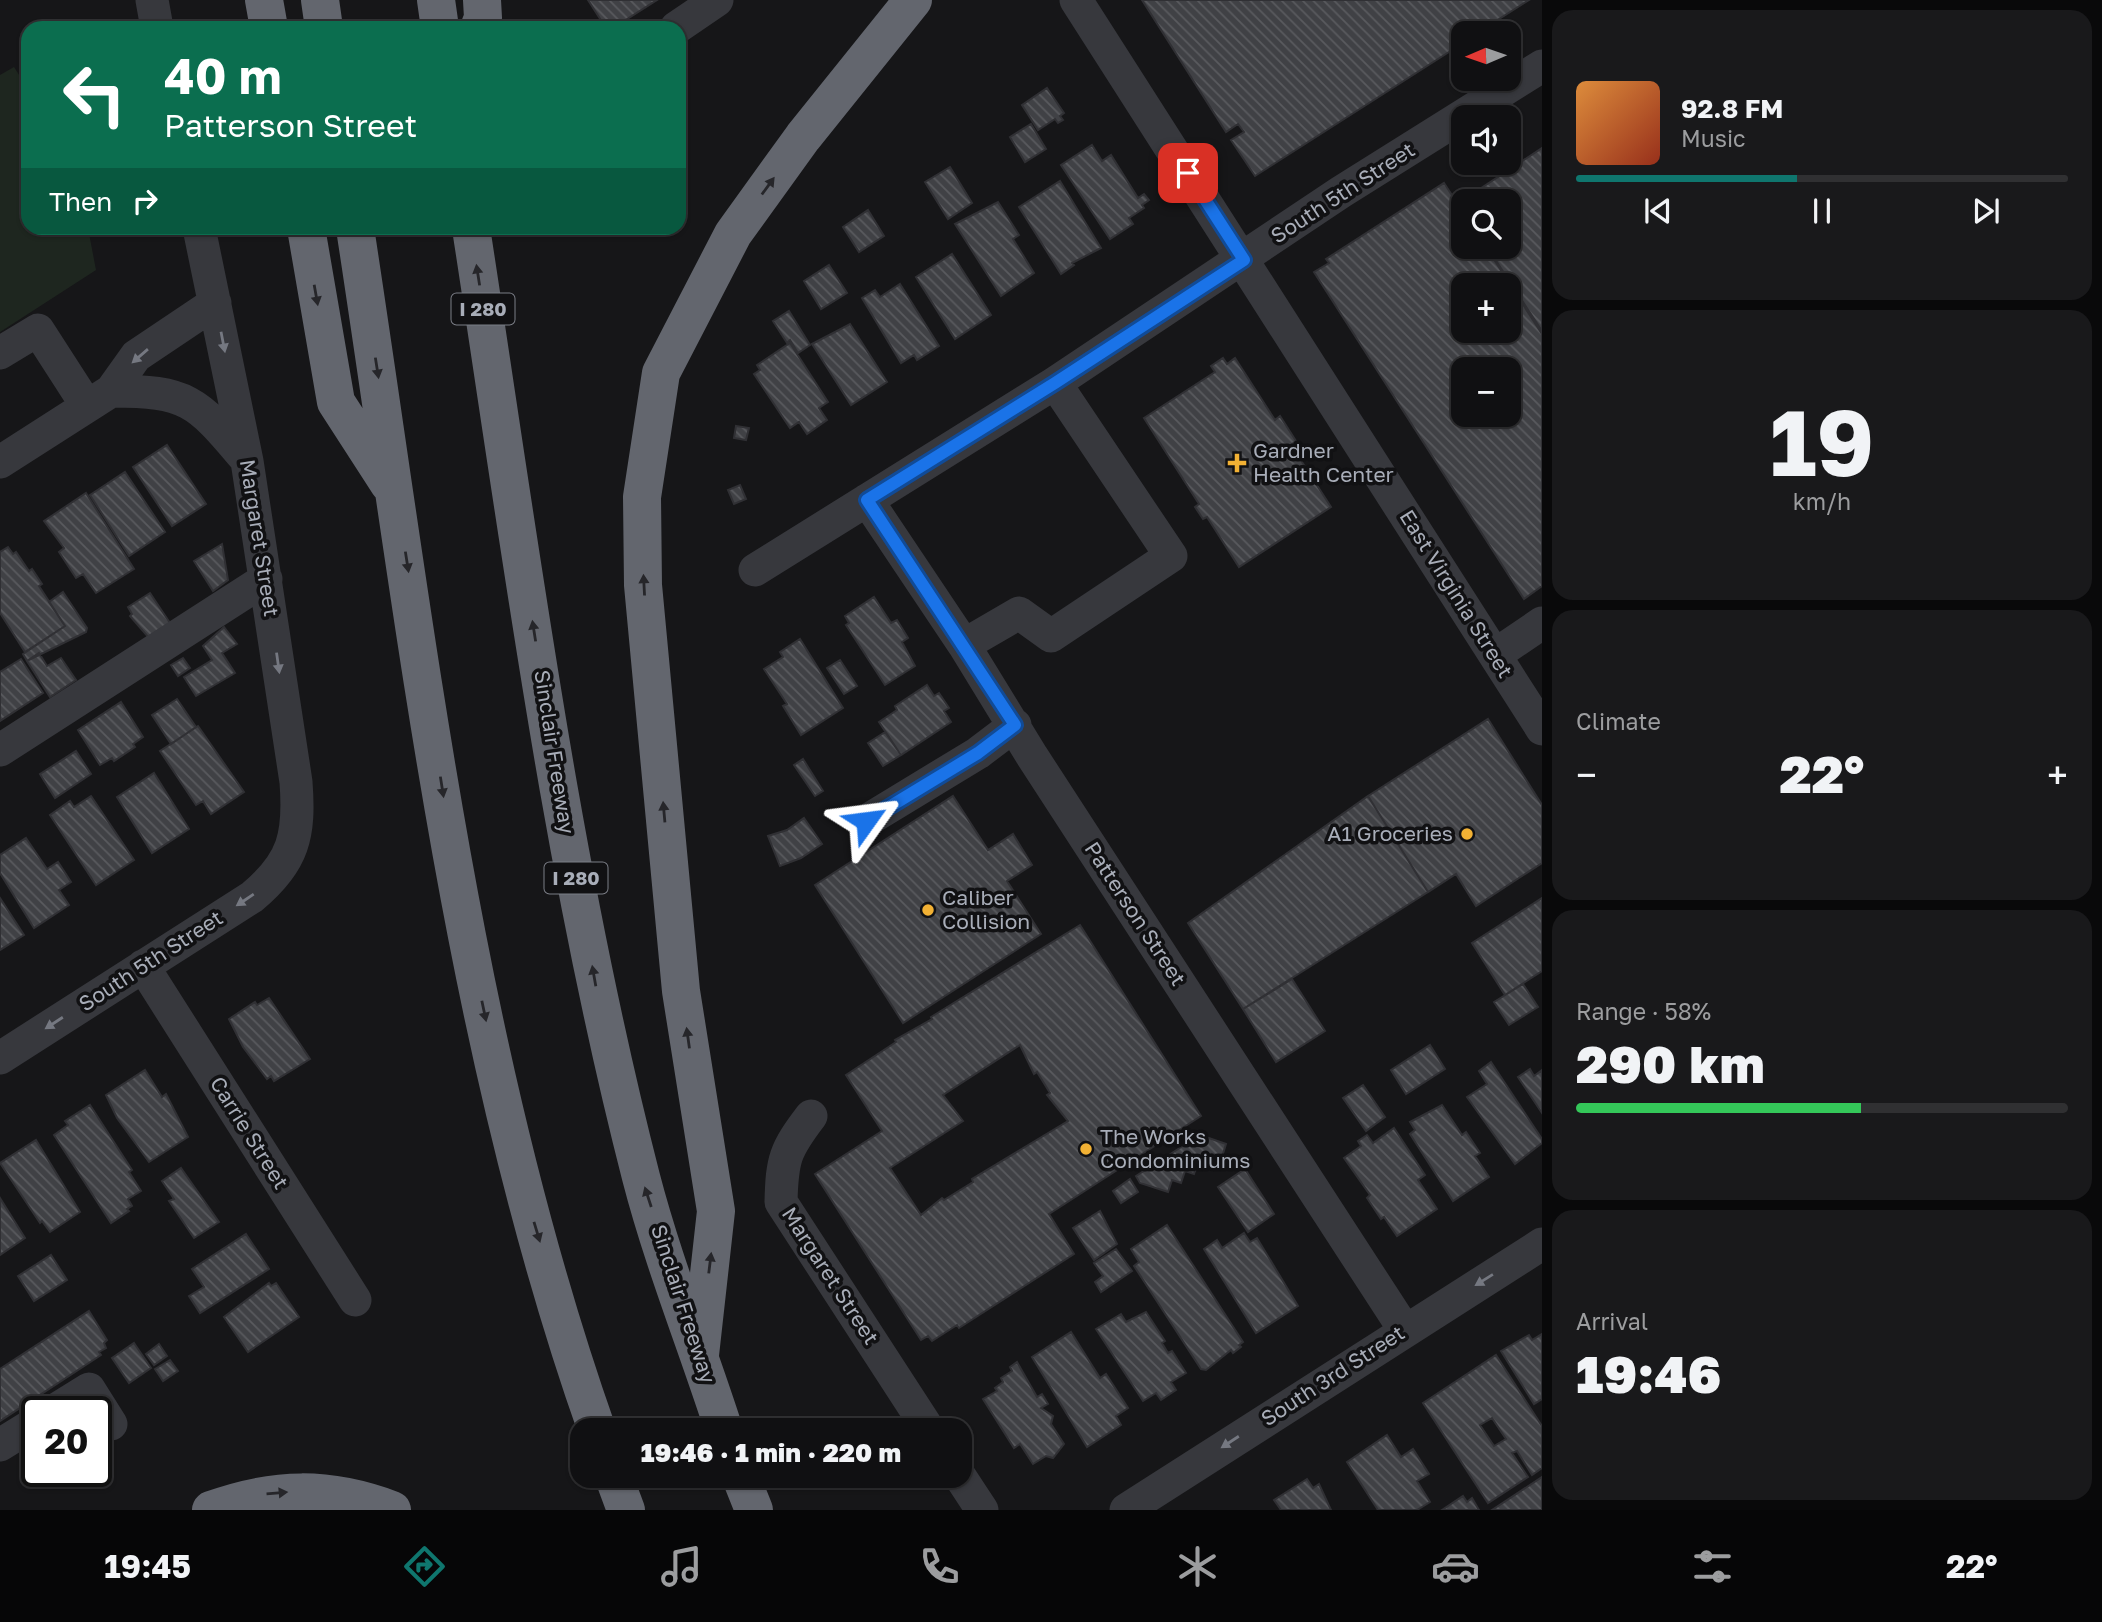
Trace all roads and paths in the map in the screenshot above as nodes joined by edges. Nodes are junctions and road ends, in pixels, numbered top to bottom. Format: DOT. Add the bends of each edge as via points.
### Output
graph roads {
  1 [pos="152,0"];
  2 [pos="264,0"];
  3 [pos="320,0"];
  4 [pos="436,0"];
  5 [pos="482,0"];
  6 [pos="717,0"];
  7 [pos="888,0"];
  8 [pos="913,0"];
  9 [pos="1076,0"];
  10 [pos="156,21"];
  11 [pos="268,21"];
  12 [pos="323,21"];
  13 [pos="439,21"];
  14 [pos="482,21"];
  15 [pos="686,21"];
  16 [pos="1542,66"];
  17 [pos="803,137"];
  18 [pos="200,235"];
  19 [pos="307,235"];
  20 [pos="356,235"];
  21 [pos="472,235"];
  22 [pos="1244,260"];
  23 [pos="215,303"];
  24 [pos="0,353"];
  25 [pos="1055,383"];
  26 [pos="99,398"];
  27 [pos="247,461"];
  28 [pos="0,462"];
  29 [pos="396,495"];
  30 [pos="867,500"];
  31 [pos="755,570"];
  32 [pos="266,579"];
  33 [pos="1542,623"];
  34 [pos="964,645"];
  35 [pos="1495,655"];
  36 [pos="1015,725"];
  37 [pos="1542,729"];
  38 [pos="0,750"];
  39 [pos="866,821"];
  40 [pos="291,851"];
  41 [pos="143,966"];
  42 [pos="0,1058"];
  43 [pos="811,1116"];
  44 [pos="1542,1244"];
  45 [pos="355,1300"];
  46 [pos="1404,1329"];
  47 [pos="700,1355"];
  48 [pos="78,1396"];
  49 [pos="93,1396"];
  50 [pos="593,1418"];
  51 [pos="720,1418"];
  52 [pos="921,1418"];
  53 [pos="21,1432"];
  54 [pos="0,1446"];
  55 [pos="618,1488"];
  56 [pos="745,1488"];
  57 [pos="968,1488"];
  58 [pos="211,1510"];
  59 [pos="392,1510"];
  60 [pos="626,1510"];
  61 [pos="754,1510"];
  62 [pos="982,1510"];
  63 [pos="1126,1510"];
  1 -- 10 [label="street"];
  2 -- 11 [label="highway"];
  3 -- 12 [label="highway"];
  4 -- 13 [label="highway"];
  5 -- 14 [label="highway"];
  6 -- 15 [label="street"];
  7 -- 17 [label="highway"];
  8 -- 17 [label="highway"];
  9 -- 22 [label="street, East Virginia Street"];
  16 -- 22 [label="street, South 5th Street" via="1341,192"];
  47 -- 17 [label="highway, one-way" via="716,1211 681,992 643,585 642,498 661,373 733,234"];
  18 -- 23 [label="street, Margaret Street"];
  19 -- 29 [label="highway, one-way" via="336,402"];
  20 -- 29 [label="highway, one-way"];
  47 -- 21 [label="highway, Sinclair Freeway / I 280, one-way" via="642,1181 597,992 558,781"];
  22 -- 25 [label="street, South 5th Street"];
  22 -- 35 [label="street, East Virginia Street"];
  23 -- 26 [label="street, one-way" via="136,356"];
  23 -- 27 [label="street, Margaret Street, one-way"];
  24 -- 26 [label="street" via="38,330"];
  25 -- 30 [label="street, South 5th Street"];
  25 -- 34 [label="street" via="1171,556 1052,636 1019,613"];
  26 -- 27 [label="street" via="152,391 191,403 208,414"];
  26 -- 28 [label="street"];
  27 -- 32 [label="street, Margaret Street"];
  29 -- 50 [label="highway, one-way" via="446,814 482,1007 530,1208"];
  30 -- 31 [label="street, South 5th Street"];
  30 -- 34 [label="street, Patterson Street"];
  32 -- 38 [label="street"];
  32 -- 40 [label="street, Margaret Street, one-way" via="296,782 299,819"];
  33 -- 35 [label="street"];
  34 -- 36 [label="street, Patterson Street"];
  35 -- 37 [label="street, East Virginia Street"];
  36 -- 39 [label="street"];
  36 -- 46 [label="street, Patterson Street"];
  40 -- 41 [label="street, South 5th Street, one-way" via="275,877 252,897"];
  41 -- 42 [label="street, South 5th Street, one-way"];
  41 -- 45 [label="street, Carrie Street"];
  43 -- 52 [label="street, Margaret Street" via="792,1141 782,1165 781,1202"];
  44 -- 46 [label="street, South 3rd Street, one-way"];
  46 -- 63 [label="street, South 3rd Street, one-way"];
  47 -- 51 [label="highway, Sinclair Freeway / I 280"];
  48 -- 49 [label="street" via="89,1389"];
  53 -- 54 [label="street"];
  55 -- 60 [label="highway"];
  56 -- 61 [label="highway"];
  57 -- 62 [label="street"];
  58 -- 59 [label="highway, one-way" via="265,1494 313,1490 359,1497"];
}
